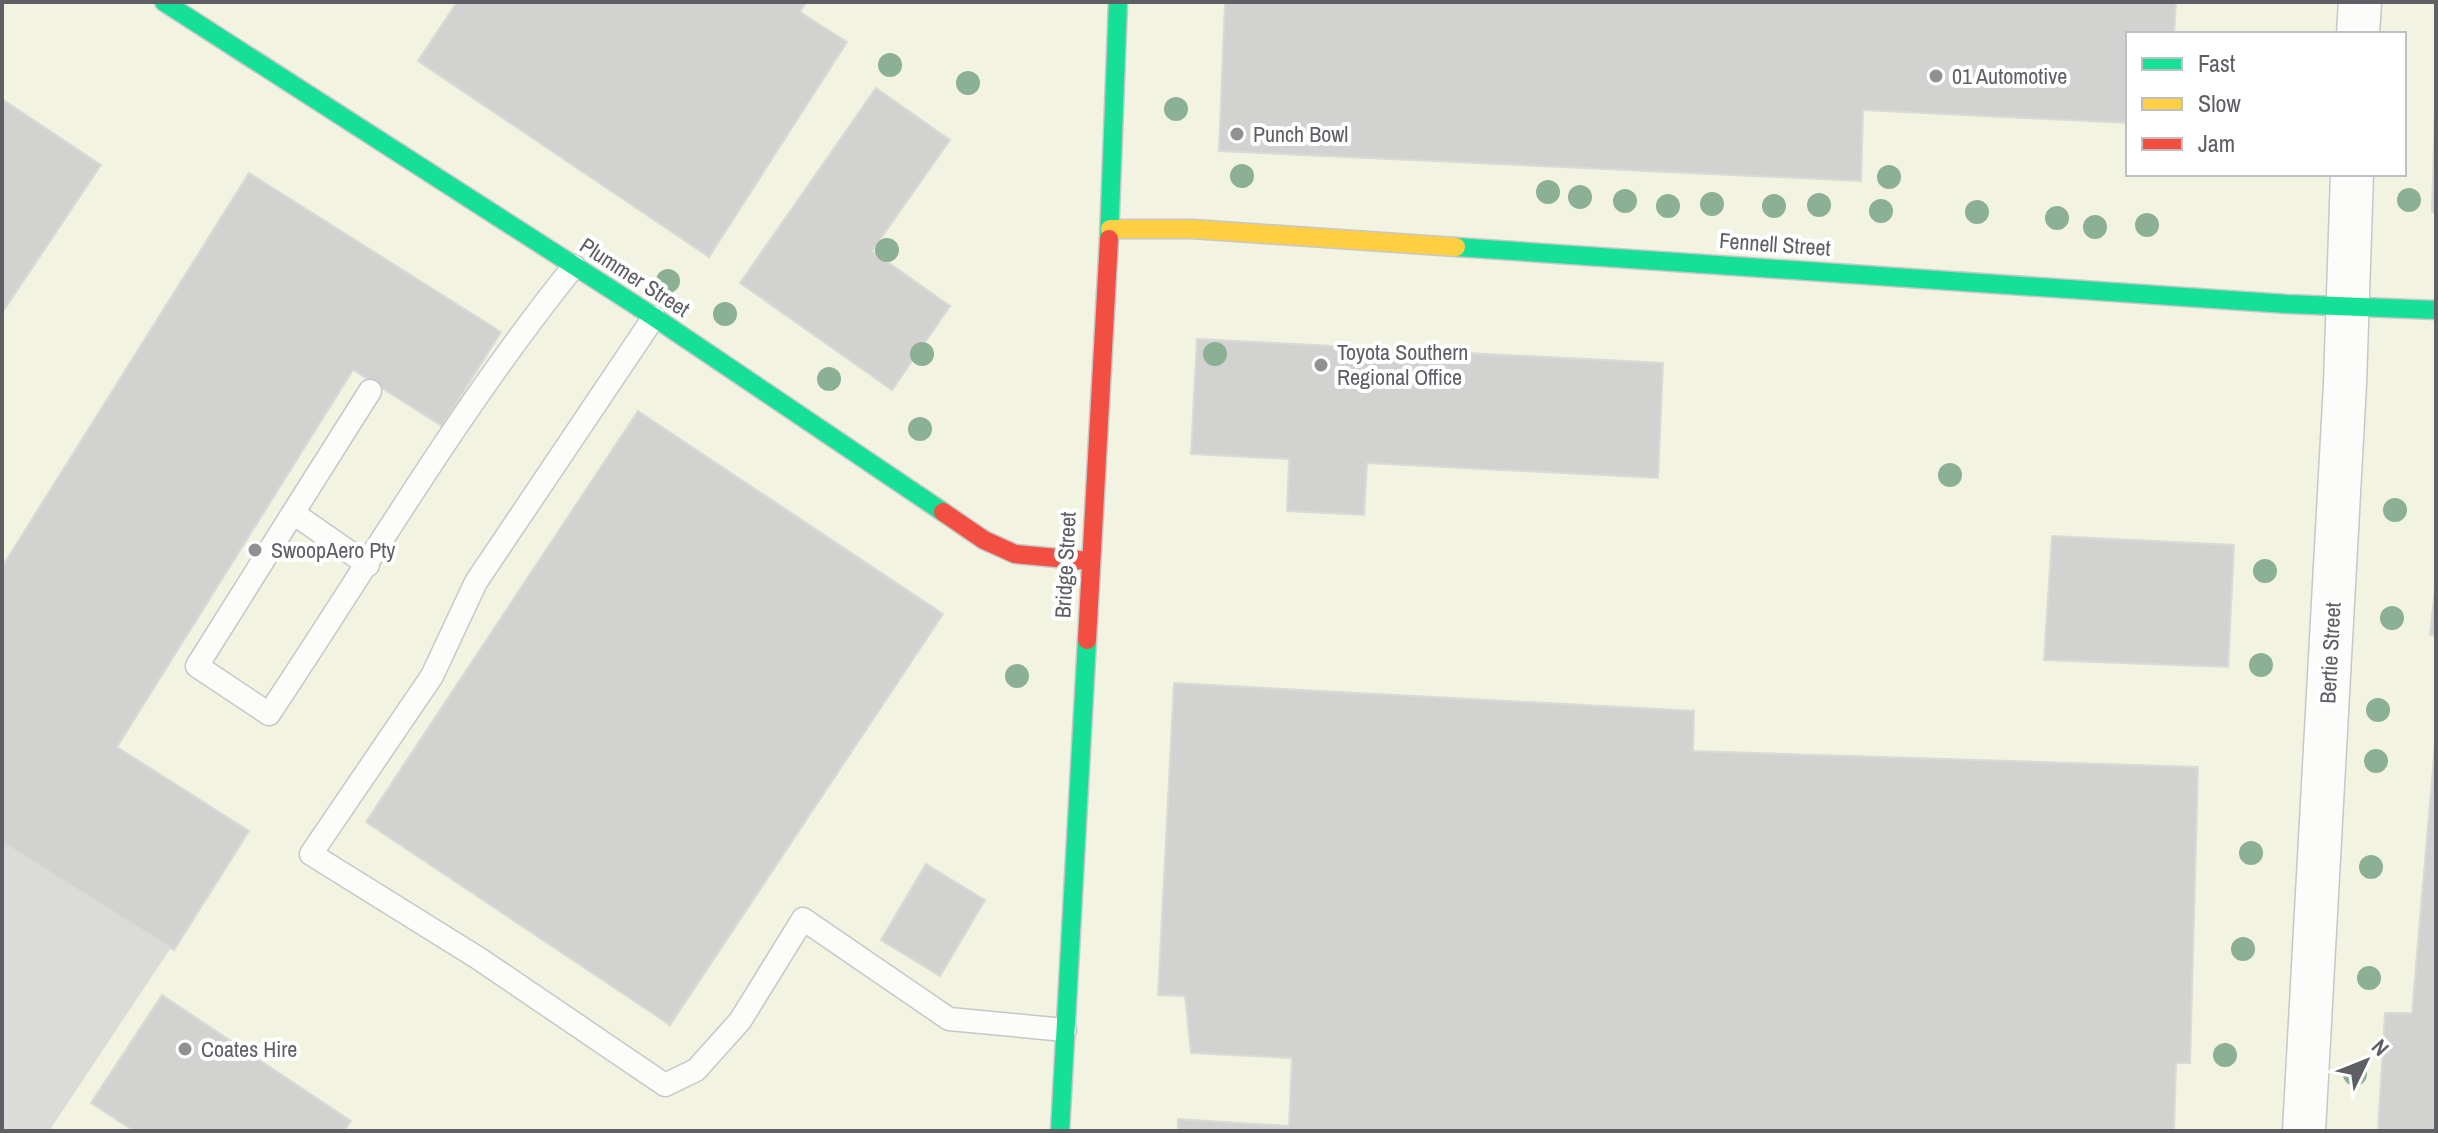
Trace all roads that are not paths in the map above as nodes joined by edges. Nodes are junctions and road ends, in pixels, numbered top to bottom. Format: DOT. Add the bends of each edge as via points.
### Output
graph roads {
  1 [pos="164,2"];
  2 [pos="1118,2"];
  3 [pos="2360,2"];
  4 [pos="2358,32"];
  5 [pos="2352,176"];
  6 [pos="1110,229"];
  7 [pos="574,266"];
  8 [pos="2347,305"];
  9 [pos="2436,310"];
  10 [pos="654,317"];
  11 [pos="370,391"];
  12 [pos="293,513"];
  13 [pos="1089,561"];
  14 [pos="368,565"];
  15 [pos="1065,1030"];
  16 [pos="1060,1131"];
  17 [pos="2304,1131"];
  1 -- 7 [label="street, Plummer Street"];
  2 -- 6 [label="street, Bridge Street"];
  3 -- 4 [label="street"];
  5 -- 8 [label="street, Bertie Street"];
  6 -- 8 [label="street, Fennell Street" via="1192,229"];
  6 -- 13 [label="street, Bridge Street"];
  7 -- 10 [label="street, Plummer Street"];
  7 -- 14 [label="lane" via="511,344"];
  8 -- 9 [label="street, Fennell Street"];
  8 -- 17 [label="street, Bertie Street"];
  10 -- 13 [label="street, Plummer Street" via="984,540 1015,554"];
  10 -- 15 [label="lane" via="476,582 432,676 311,854 478,958 665,1085 696,1070 740,1021 803,919 949,1019"];
  11 -- 12 [label="lane"];
  12 -- 14 [label="lane"];
  12 -- 14 [label="lane" via="197,666 269,714"];
  13 -- 15 [label="street, Bridge Street"];
  15 -- 16 [label="street, Bridge Street"];
}
